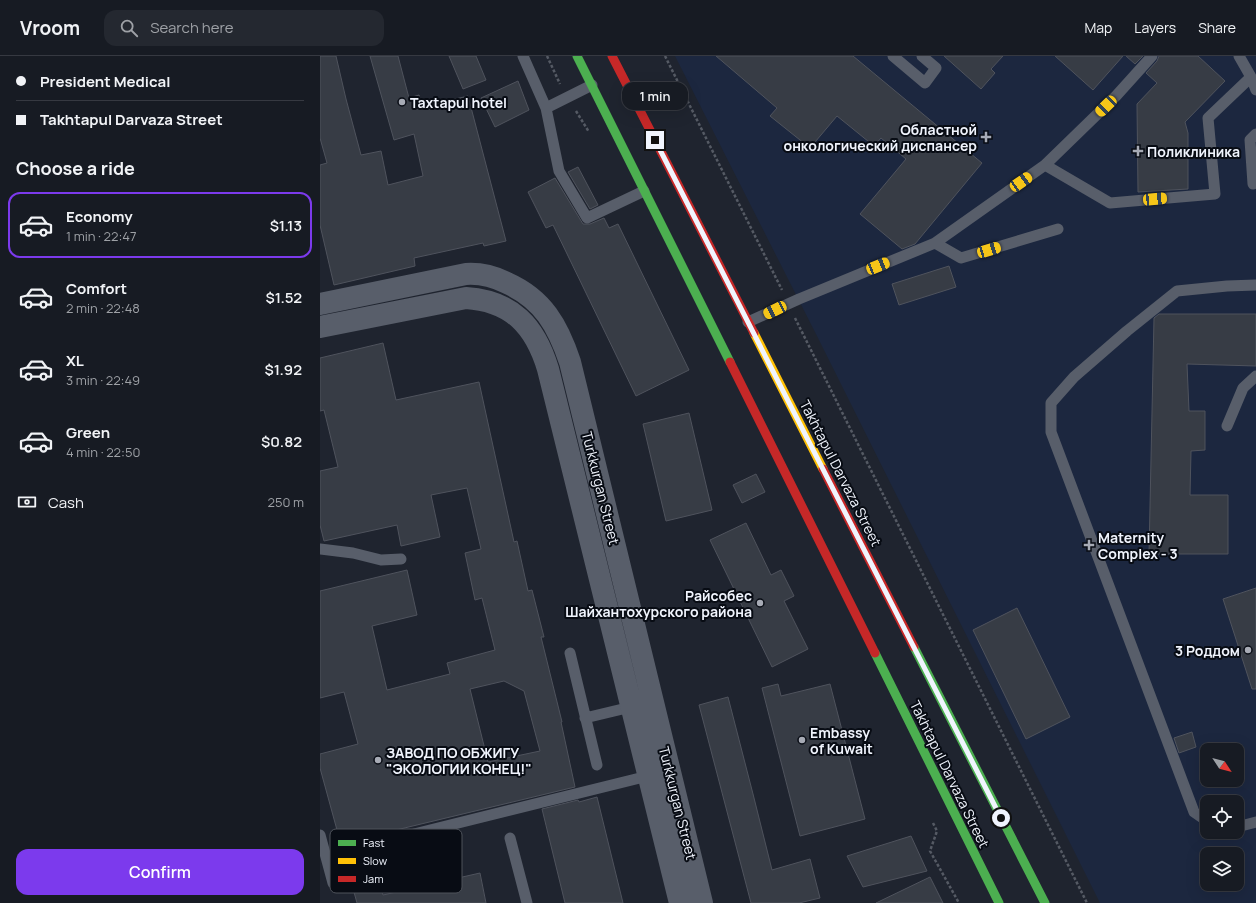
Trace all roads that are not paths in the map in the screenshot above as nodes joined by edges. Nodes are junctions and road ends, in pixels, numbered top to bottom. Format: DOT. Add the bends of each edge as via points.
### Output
graph roads {
  1 [pos="523,56"];
  2 [pos="577,56"];
  3 [pos="612,56"];
  4 [pos="894,56"];
  5 [pos="922,56"];
  6 [pos="1152,56"];
  7 [pos="1239,56"];
  8 [pos="1251,77"];
  9 [pos="592,85"];
  10 [pos="1256,90"];
  11 [pos="546,108"];
  12 [pos="1256,134"];
  13 [pos="1045,165"];
  14 [pos="1253,184"];
  15 [pos="644,191"];
  16 [pos="1058,229"];
  17 [pos="935,243"];
  18 [pos="1256,286"];
  19 [pos="320,304"];
  20 [pos="748,322"];
  21 [pos="320,327"];
  22 [pos="1256,376"];
  23 [pos="1227,426"];
  24 [pos="320,549"];
  25 [pos="401,559"];
  26 [pos="570,653"];
  27 [pos="631,707"];
  28 [pos="585,718"];
  29 [pos="597,765"];
  30 [pos="648,776"];
  31 [pos="1200,816"];
  32 [pos="1256,822"];
  33 [pos="1244,825"];
  34 [pos="434,829"];
  35 [pos="320,835"];
  36 [pos="510,838"];
  37 [pos="330,872"];
  38 [pos="527,903"];
  39 [pos="680,903"];
  40 [pos="702,903"];
  41 [pos="999,903"];
  42 [pos="1045,903"];
  1 -- 11 [label="lane"];
  2 -- 9 [label="main road, Takhtapul Darvaza Street"];
  3 -- 20 [label="main road, Takhtapul Darvaza Street"];
  4 -- 5 [label="lane" via="925,83 936,68"];
  6 -- 13 [label="lane" via="1116,96"];
  7 -- 8 [label="lane"];
  8 -- 10 [label="lane"];
  8 -- 13 [label="lane" via="1208,118 1215,194 1110,203"];
  9 -- 11 [label="lane"];
  9 -- 15 [label="main road, Takhtapul Darvaza Street"];
  11 -- 15 [label="lane" via="558,171 587,218"];
  12 -- 14 [label="lane" via="1250,140"];
  13 -- 17 [label="lane"];
  15 -- 41 [label="main road, Takhtapul Darvaza Street"];
  16 -- 17 [label="lane" via="961,258"];
  17 -- 20 [label="lane"];
  18 -- 31 [label="lane" via="1177,291 1074,376 1051,403 1051,432 1194,812"];
  19 -- 40 [label="street, Turkkurgan Street" via="475,273 492,276 516,287 539,304 554,324 570,362"];
  20 -- 42 [label="main road, Takhtapul Darvaza Street"];
  21 -- 27 [label="street, Turkkurgan Street" via="466,298 492,302 505,308 528,327 548,369"];
  22 -- 23 [label="lane" via="1243,388"];
  24 -- 25 [label="lane" via="381,560"];
  26 -- 28 [label="lane"];
  27 -- 28 [label="lane"];
  27 -- 30 [label="street, Turkkurgan Street"];
  28 -- 29 [label="lane"];
  30 -- 34 [label="lane"];
  30 -- 39 [label="street, Turkkurgan Street"];
  32 -- 33 [label="lane"];
  35 -- 37 [label="lane"];
  36 -- 38 [label="lane"];
}
